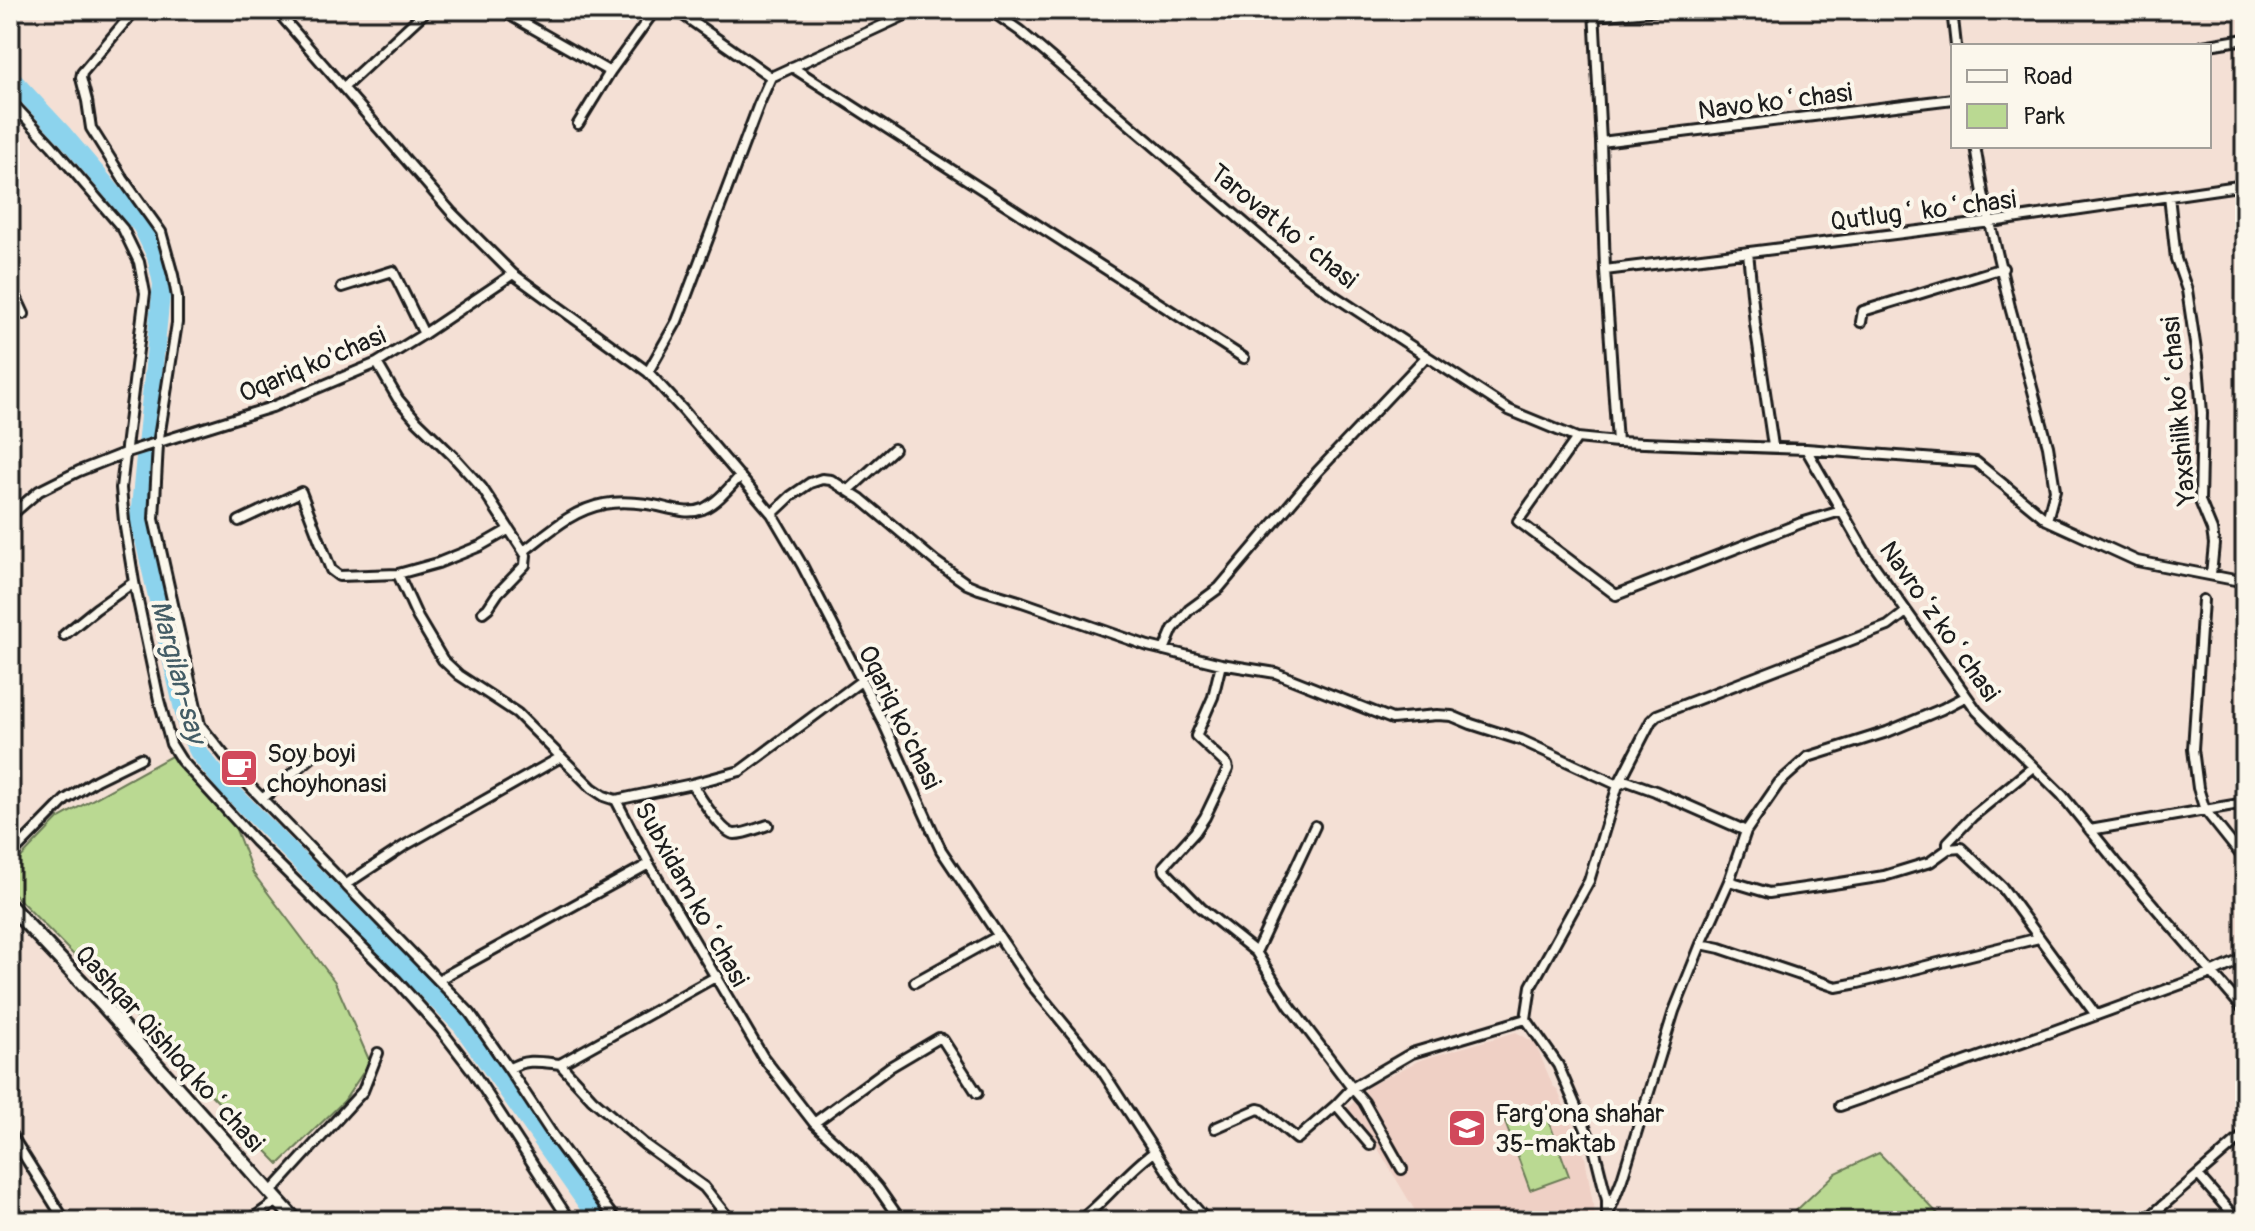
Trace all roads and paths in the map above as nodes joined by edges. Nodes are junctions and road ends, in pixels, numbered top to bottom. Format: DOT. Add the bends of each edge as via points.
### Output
graph roads {
  1 [pos="135,10"];
  2 [pos="276,10"];
  3 [pos="427,10"];
  4 [pos="501,10"];
  5 [pos="655,10"];
  6 [pos="676,10"];
  7 [pos="914,10"];
  8 [pos="990,10"];
  9 [pos="1661,10"];
  10 [pos="1952,10"];
  11 [pos="1594,13"];
  12 [pos="2245,39"];
  13 [pos="1956,44"];
  14 [pos="2211,45"];
  15 [pos="792,67"];
  16 [pos="610,72"];
  17 [pos="771,77"];
  18 [pos="344,87"];
  19 [pos="1951,99"];
  20 [pos="10,101"];
  21 [pos="578,124"];
  22 [pos="1601,142"];
  23 [pos="1975,148"];
  24 [pos="2245,185"];
  25 [pos="2169,196"];
  26 [pos="1991,222"];
  27 [pos="1748,252"];
  28 [pos="2003,268"];
  29 [pos="1605,270"];
  30 [pos="513,274"];
  31 [pos="10,284"];
  32 [pos="342,287"];
  33 [pos="24,314"];
  34 [pos="1861,322"];
  35 [pos="424,334"];
  36 [pos="1426,357"];
  37 [pos="1244,358"];
  38 [pos="377,363"];
  39 [pos="648,372"];
  40 [pos="1577,438"];
  41 [pos="1617,442"];
  42 [pos="158,444"];
  43 [pos="1773,446"];
  44 [pos="894,449"];
  45 [pos="1806,449"];
  46 [pos="127,452"];
  47 [pos="740,476"];
  48 [pos="849,490"];
  49 [pos="1841,511"];
  50 [pos="772,514"];
  51 [pos="10,516"];
  52 [pos="2047,520"];
  53 [pos="239,521"];
  54 [pos="508,530"];
  55 [pos="524,551"];
  56 [pos="398,574"];
  57 [pos="2211,575"];
  58 [pos="134,582"];
  59 [pos="2245,582"];
  60 [pos="2203,600"];
  61 [pos="483,612"];
  62 [pos="1906,612"];
  63 [pos="64,635"];
  64 [pos="1164,650"];
  65 [pos="1221,664"];
  66 [pos="861,681"];
  67 [pos="1965,697"];
  68 [pos="312,757"];
  69 [pos="561,757"];
  70 [pos="141,758"];
  71 [pos="2033,767"];
  72 [pos="692,784"];
  73 [pos="1618,785"];
  74 [pos="262,799"];
  75 [pos="616,800"];
  76 [pos="2245,803"];
  77 [pos="2205,810"];
  78 [pos="768,825"];
  79 [pos="1315,826"];
  80 [pos="2090,830"];
  81 [pos="1746,831"];
  82 [pos="1948,849"];
  83 [pos="10,856"];
  84 [pos="2245,860"];
  85 [pos="649,864"];
  86 [pos="1729,881"];
  87 [pos="345,885"];
  88 [pos="10,906"];
  89 [pos="998,936"];
  90 [pos="2039,938"];
  91 [pos="1701,944"];
  92 [pos="1256,952"];
  93 [pos="2245,958"];
  94 [pos="2212,973"];
  95 [pos="717,976"];
  96 [pos="438,980"];
  97 [pos="915,982"];
  98 [pos="2245,1011"];
  99 [pos="2096,1015"];
  100 [pos="1526,1019"];
  101 [pos="378,1053"];
  102 [pos="560,1064"];
  103 [pos="509,1069"];
  104 [pos="1352,1088"];
  105 [pos="977,1093"];
  106 [pos="1336,1105"];
  107 [pos="1840,1106"];
  108 [pos="814,1123"];
  109 [pos="1215,1128"];
  110 [pos="2245,1134"];
  111 [pos="11,1135"];
  112 [pos="1370,1145"];
  113 [pos="1153,1153"];
  114 [pos="1402,1169"];
  115 [pos="2198,1175"];
  116 [pos="274,1197"];
  117 [pos="1607,1218"];
  118 [pos="65,1221"];
  119 [pos="249,1221"];
  120 [pos="296,1221"];
  121 [pos="570,1221"];
  122 [pos="616,1221"];
  123 [pos="731,1221"];
  124 [pos="901,1221"];
  125 [pos="1079,1221"];
  126 [pos="1207,1221"];
  127 [pos="2145,1221"];
  128 [pos="2238,1221"];
  1 -- 42 [label="street" via="81,78 91,128 161,232 173,275 177,323"];
  2 -- 18 [label="street, Oqariq ko'chasi"];
  3 -- 18 [label="street"];
  4 -- 16 [label="street"];
  5 -- 16 [label="street"];
  6 -- 17 [label="street"];
  7 -- 15 [label="street"];
  8 -- 36 [label="street, Tarovat koʻchasi" via="1303,273"];
  9 -- 11 [label="street"];
  10 -- 13 [label="street"];
  11 -- 22 [label="street"];
  12 -- 14 [label="street"];
  15 -- 17 [label="street"];
  15 -- 37 [label="street"];
  16 -- 21 [label="street"];
  17 -- 39 [label="street" via="677,321"];
  18 -- 30 [label="street, Oqariq ko'chasi" via="452,213"];
  19 -- 22 [label="street, Navo koʻchasi"];
  20 -- 46 [label="street" via="123,229 139,262 145,293"];
  22 -- 29 [label="street"];
  23 -- 26 [label="street"];
  24 -- 25 [label="street, Qutlugʻ koʻchasi"];
  25 -- 26 [label="street, Qutlugʻ koʻchasi"];
  25 -- 57 [label="street, Yaxshilik koʻchasi" via="2198,364 2200,501 2214,544"];
  26 -- 27 [label="street, Qutlugʻ koʻchasi"];
  26 -- 28 [label="street"];
  27 -- 29 [label="street, Qutlugʻ koʻchasi"];
  27 -- 43 [label="street"];
  28 -- 34 [label="street" via="1863,311"];
  28 -- 52 [label="street" via="2048,446 2055,490"];
  29 -- 41 [label="street"];
  30 -- 35 [label="street, Oqariq ko'chasi"];
  30 -- 39 [label="street, Oqariq ko'chasi"];
  31 -- 33 [label="street"];
  32 -- 35 [label="street" via="393,271"];
  35 -- 38 [label="street, Oqariq ko'chasi"];
  36 -- 40 [label="street, Tarovat koʻchasi" via="1509,410"];
  36 -- 64 [label="street" via="1318,471 1219,588 1189,610"];
  38 -- 42 [label="street, Oqariq ko'chasi" via="272,407"];
  38 -- 54 [label="street" via="398,399 482,488"];
  39 -- 47 [label="street, Oqariq ko'chasi"];
  40 -- 41 [label="street"];
  40 -- 49 [label="street" via="1518,521 1616,595"];
  41 -- 43 [label="street"];
  42 -- 46 [label="street, Oqariq ko'chasi"];
  42 -- 74 [label="street" via="154,519 200,725"];
  43 -- 45 [label="street"];
  44 -- 48 [label="street"];
  45 -- 49 [label="street, Navroʻz koʻchasi"];
  45 -- 52 [label="street" via="1976,462"];
  46 -- 51 [label="street, Oqariq ko'chasi" via="39,491"];
  46 -- 58 [label="street" via="121,488"];
  47 -- 50 [label="street, Oqariq ko'chasi"];
  47 -- 55 [label="street" via="722,496 694,511 631,502 582,509"];
  48 -- 50 [label="street" via="822,479"];
  48 -- 64 [label="street" via="967,584"];
  49 -- 62 [label="street, Navroʻz koʻchasi"];
  50 -- 66 [label="street, Oqariq ko'chasi"];
  52 -- 57 [label="street" via="2137,561"];
  53 -- 56 [label="street" via="301,492 335,574"];
  54 -- 55 [label="street"];
  54 -- 56 [label="street" via="438,563"];
  55 -- 61 [label="street" via="526,564"];
  56 -- 69 [label="street, Subxidam koʻchasi" via="443,660 517,713"];
  57 -- 59 [label="street"];
  58 -- 63 [label="street"];
  58 -- 121 [label="street" via="167,729 181,760 440,1029"];
  60 -- 77 [label="street" via="2193,749"];
  62 -- 67 [label="street, Navroʻz koʻchasi"];
  62 -- 73 [label="street" via="1888,626 1657,715"];
  64 -- 65 [label="street"];
  65 -- 73 [label="street" via="1276,673 1392,719 1452,716 1521,740"];
  65 -- 92 [label="street" via="1196,736 1228,769 1200,825 1164,866 1201,908"];
  66 -- 72 [label="street" via="740,771"];
  66 -- 89 [label="street, Oqariq ko'chasi" via="941,850"];
  67 -- 71 [label="street, Navroʻz koʻchasi"];
  67 -- 81 [label="street" via="1887,732 1808,757 1779,783"];
  68 -- 74 [label="street"];
  69 -- 75 [label="street, Subxidam koʻchasi" via="592,788"];
  69 -- 87 [label="street"];
  70 -- 83 [label="street" via="65,800"];
  71 -- 80 [label="street, Navroʻz koʻchasi"];
  71 -- 82 [label="street" via="1973,816 1948,842"];
  72 -- 75 [label="street"];
  72 -- 78 [label="street" via="728,833"];
  73 -- 81 [label="street" via="1627,781 1655,791"];
  73 -- 100 [label="street" via="1589,881 1531,986"];
  74 -- 87 [label="street"];
  75 -- 85 [label="street, Subxidam koʻchasi"];
  76 -- 77 [label="street"];
  77 -- 80 [label="street"];
  77 -- 84 [label="street"];
  79 -- 92 [label="street"];
  80 -- 94 [label="street, Navroʻz koʻchasi"];
  81 -- 86 [label="street"];
  82 -- 86 [label="street" via="1930,862 1846,882 1769,893"];
  82 -- 90 [label="street" via="1961,848 2002,887"];
  85 -- 95 [label="street, Subxidam koʻchasi"];
  85 -- 96 [label="street"];
  86 -- 91 [label="street"];
  87 -- 96 [label="street"];
  88 -- 116 [label="main road, Qashqar Qishloq koʻchasi"];
  89 -- 97 [label="street"];
  89 -- 113 [label="street, Oqariq ko'chasi" via="1101,1069"];
  90 -- 91 [label="street" via="1836,987"];
  90 -- 99 [label="street"];
  91 -- 117 [label="street"];
  92 -- 104 [label="street"];
  93 -- 94 [label="street"];
  94 -- 98 [label="street, Navroʻz koʻchasi"];
  94 -- 99 [label="street"];
  95 -- 102 [label="street"];
  95 -- 108 [label="street, Subxidam koʻchasi" via="763,1057"];
  96 -- 103 [label="street" via="470,1013"];
  99 -- 107 [label="street"];
  100 -- 104 [label="street" via="1412,1053"];
  100 -- 117 [label="street" via="1558,1065 1594,1148"];
  101 -- 116 [label="street" via="363,1091"];
  102 -- 103 [label="street" via="531,1060"];
  102 -- 123 [label="street" via="644,1144 704,1187"];
  103 -- 122 [label="street"];
  104 -- 106 [label="street"];
  104 -- 114 [label="street"];
  105 -- 108 [label="street" via="939,1038"];
  106 -- 109 [label="street" via="1297,1139 1258,1109"];
  106 -- 112 [label="street"];
  108 -- 124 [label="street, Subxidam koʻchasi" via="856,1162"];
  110 -- 115 [label="street"];
  111 -- 118 [label="street"];
  113 -- 125 [label="street"];
  113 -- 126 [label="street, Oqariq ko'chasi"];
  115 -- 127 [label="street"];
  115 -- 128 [label="street"];
  116 -- 119 [label="street"];
  116 -- 120 [label="main road, Qashqar Qishloq koʻchasi"];
}
